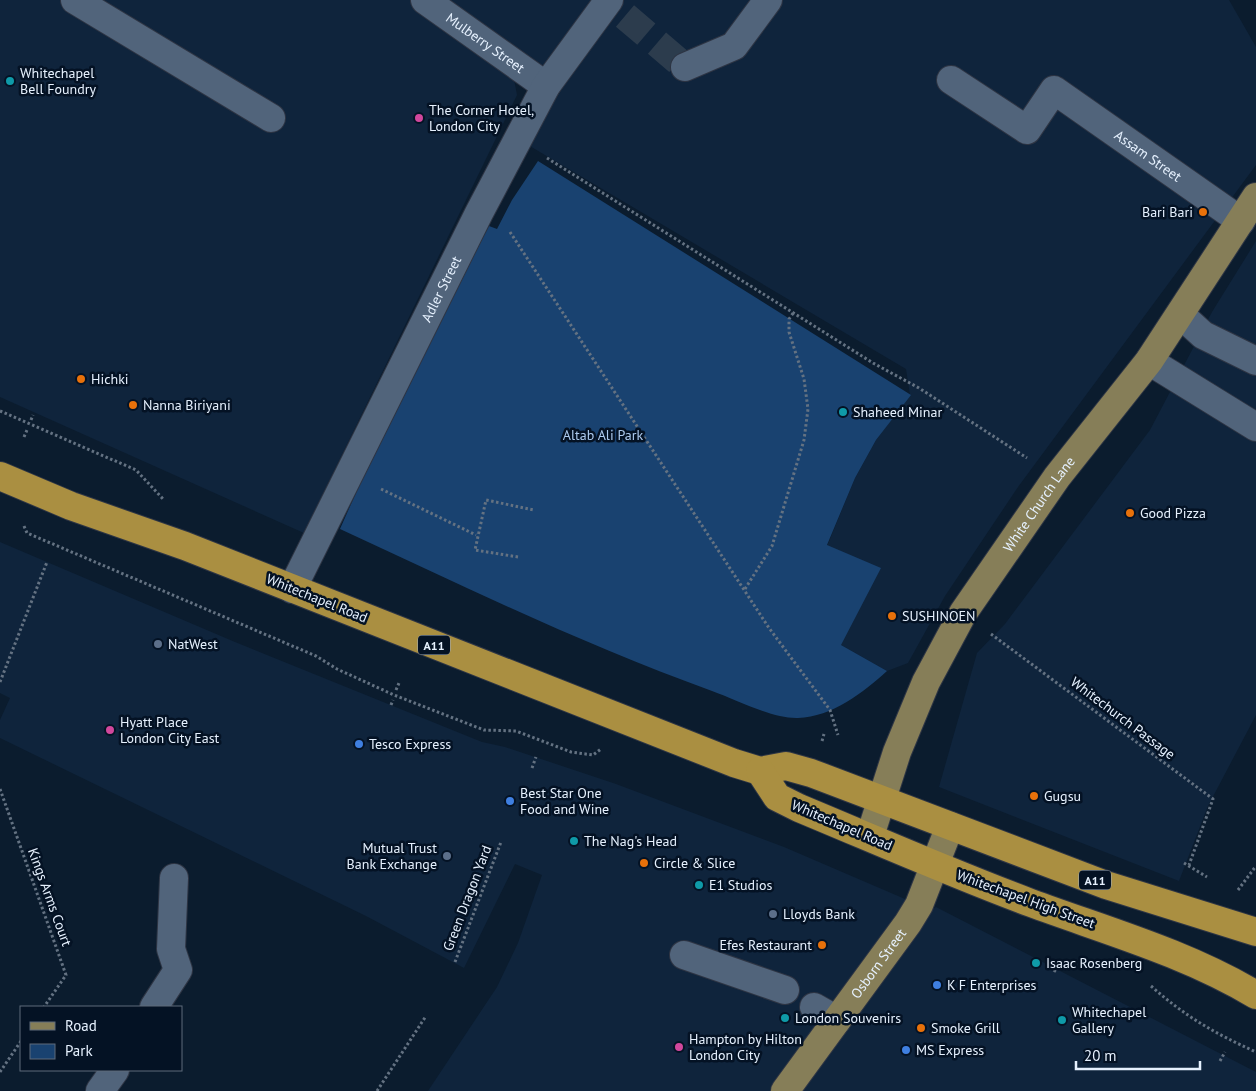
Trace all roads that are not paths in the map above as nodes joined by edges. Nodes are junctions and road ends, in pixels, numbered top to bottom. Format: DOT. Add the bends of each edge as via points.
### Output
graph roads {
  1 [pos="75,0"];
  2 [pos="425,0"];
  3 [pos="768,0"];
  4 [pos="620,5"];
  5 [pos="685,67"];
  6 [pos="951,80"];
  7 [pos="546,86"];
  8 [pos="271,118"];
  9 [pos="1256,197"];
  10 [pos="1241,220"];
  11 [pos="1181,315"];
  12 [pos="1149,361"];
  13 [pos="1256,361"];
  14 [pos="1256,427"];
  15 [pos="0,476"];
  16 [pos="292,589"];
  17 [pos="760,772"];
  18 [pos="883,800"];
  19 [pos="950,826"];
  20 [pos="870,836"];
  21 [pos="936,864"];
  22 [pos="174,878"];
  23 [pos="1256,932"];
  24 [pos="684,955"];
  25 [pos="785,990"];
  26 [pos="1256,995"];
  27 [pos="155,1006"];
  28 [pos="814,1007"];
  29 [pos="837,1020"];
  30 [pos="113,1071"];
  31 [pos="100,1091"];
  32 [pos="785,1091"];
  1 -- 8 [label="street"];
  2 -- 7 [label="street, Mulberry Street"];
  3 -- 5 [label="street" via="734,46"];
  4 -- 7 [label="street, Adler Street"];
  6 -- 10 [label="street, Assam Street" via="1027,130 1054,90"];
  7 -- 16 [label="street, Adler Street" via="479,213"];
  9 -- 10 [label="main road, White Church Lane"];
  10 -- 11 [label="main road, White Church Lane"];
  11 -- 12 [label="main road, White Church Lane"];
  11 -- 13 [label="street" via="1203,334"];
  12 -- 14 [label="street"];
  12 -- 18 [label="main road, White Church Lane" via="1057,477 963,614 926,682 896,752"];
  15 -- 16 [label="highway, Whitechapel Road / A11"];
  16 -- 17 [label="highway, Whitechapel Road / A11"];
  17 -- 18 [label="highway, A11" via="786,766"];
  17 -- 20 [label="highway, Whitechapel Road" via="777,797"];
  18 -- 19 [label="highway, A11"];
  18 -- 20 [label="main road, White Church Lane"];
  19 -- 21 [label="main road, Osborn Street"];
  19 -- 23 [label="highway, A11" via="1106,884"];
  20 -- 21 [label="highway, Whitechapel Road"];
  21 -- 26 [label="highway, Whitechapel High Street" via="1031,903 1163,949"];
  21 -- 29 [label="main road, Osborn Street" via="908,924"];
  22 -- 27 [label="street" via="171,949 178,970"];
  24 -- 25 [label="street"];
  28 -- 29 [label="street"];
  29 -- 32 [label="main road, Osborn Street"];
  30 -- 31 [label="street"];
}
